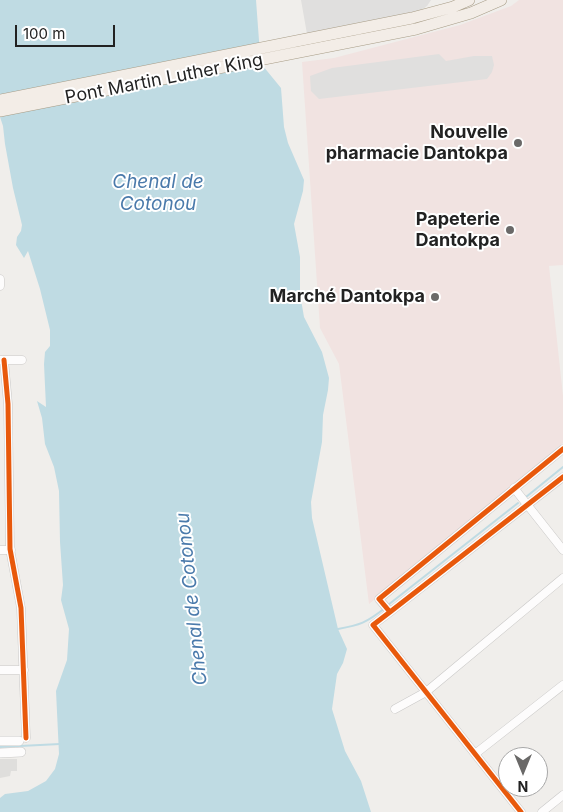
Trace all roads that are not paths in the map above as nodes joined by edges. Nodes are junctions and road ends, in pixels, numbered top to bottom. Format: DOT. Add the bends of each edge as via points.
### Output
graph roads {
  1 [pos="469,0"];
  2 [pos="501,0"];
  3 [pos="328,41"];
  4 [pos="0,100"];
  5 [pos="0,111"];
  6 [pos="0,278"];
  7 [pos="0,286"];
  8 [pos="2,360"];
  9 [pos="22,360"];
  10 [pos="563,449"];
  11 [pos="563,477"];
  12 [pos="514,488"];
  13 [pos="528,505"];
  14 [pos="0,550"];
  15 [pos="10,550"];
  16 [pos="563,550"];
  17 [pos="563,578"];
  18 [pos="390,612"];
  19 [pos="0,670"];
  20 [pos="24,670"];
  21 [pos="563,685"];
  22 [pos="426,692"];
  23 [pos="395,709"];
  24 [pos="23,739"];
  25 [pos="0,741"];
  26 [pos="21,752"];
  27 [pos="0,753"];
  28 [pos="475,754"];
  29 [pos="563,795"];
  30 [pos="521,812"];
  31 [pos="542,812"];
  1 -- 3 [label="main road" via="427,15"];
  2 -- 3 [label="main road" via="450,20"];
  3 -- 4 [label="main road, Pont Martin Luther King"];
  3 -- 5 [label="main road, Pont Martin Luther King"];
  6 -- 7 [label="street"];
  8 -- 9 [label="street"];
  8 -- 15 [label="street" via="9,414"];
  10 -- 12 [label="street"];
  11 -- 13 [label="street"];
  12 -- 13 [label="street"];
  12 -- 18 [label="street" via="379,599"];
  13 -- 16 [label="street"];
  13 -- 18 [label="street"];
  14 -- 15 [label="street"];
  15 -- 20 [label="street" via="21,608"];
  17 -- 22 [label="street"];
  18 -- 22 [label="street" via="373,625"];
  19 -- 20 [label="street"];
  20 -- 24 [label="street"];
  21 -- 28 [label="street"];
  22 -- 23 [label="street"];
  22 -- 28 [label="street"];
  24 -- 25 [label="street"];
  26 -- 27 [label="street"];
  28 -- 30 [label="street"];
  29 -- 31 [label="street"];
}
